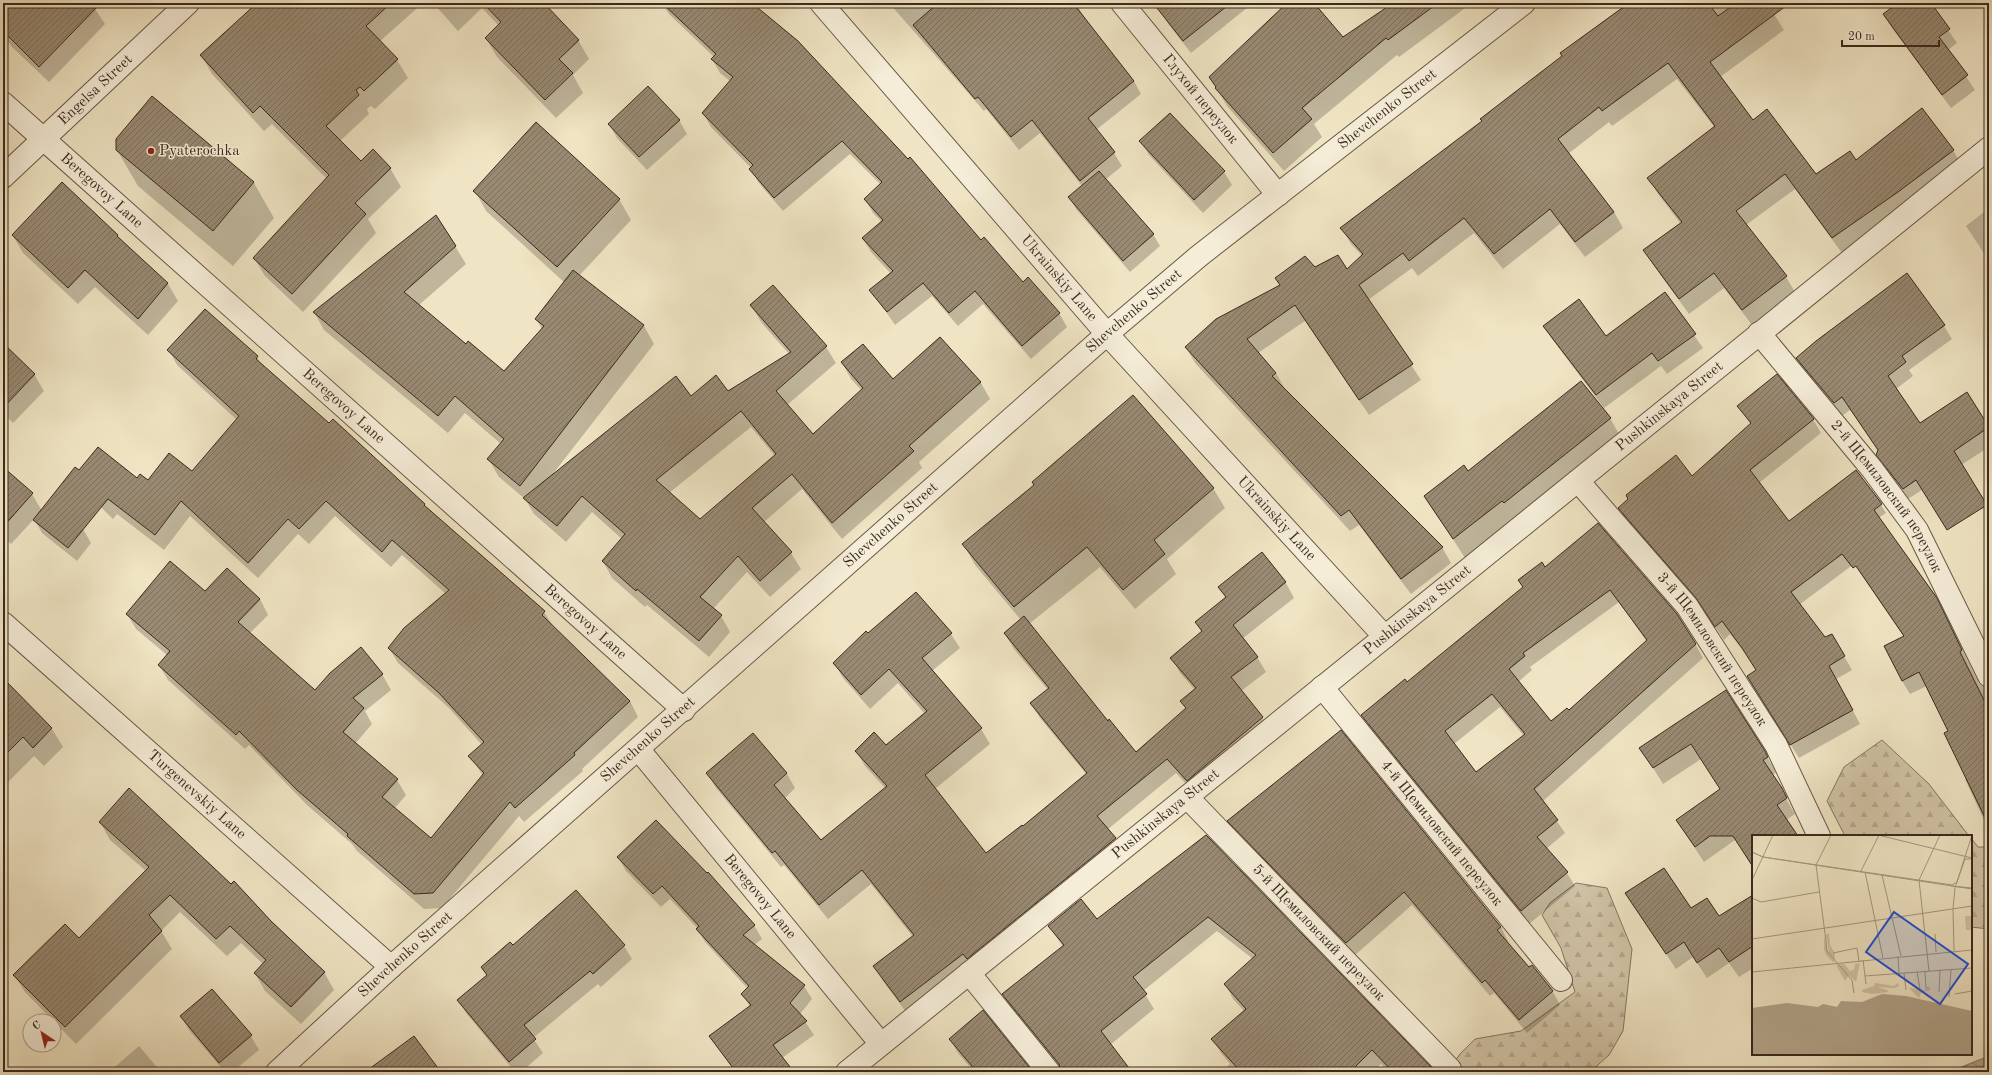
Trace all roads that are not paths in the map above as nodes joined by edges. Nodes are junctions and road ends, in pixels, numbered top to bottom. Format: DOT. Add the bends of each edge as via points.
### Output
graph roads {
  1 [pos="188,3"];
  2 [pos="821,3"];
  3 [pos="1122,3"];
  4 [pos="1524,3"];
  5 [pos="3,103"];
  6 [pos="43,140"];
  7 [pos="1989,148"];
  8 [pos="3,177"];
  9 [pos="1278,195"];
  10 [pos="1759,333"];
  11 [pos="1107,334"];
  12 [pos="1578,481"];
  13 [pos="3,622"];
  14 [pos="1384,637"];
  15 [pos="1989,676"];
  16 [pos="1322,687"];
  17 [pos="684,710"];
  18 [pos="638,750"];
  19 [pos="1187,797"];
  20 [pos="1819,835"];
  21 [pos="392,967"];
  22 [pos="970,973"];
  23 [pos="1561,980"];
  24 [pos="881,1044"];
  25 [pos="1450,1069"];
  26 [pos="277,1072"];
  27 [pos="846,1072"];
  28 [pos="1049,1072"];
  1 -- 6 [label="street, Engelsa Street"];
  2 -- 11 [label="street, Ukrainskiy Lane"];
  3 -- 9 [label="street, Глухой переулок"];
  4 -- 9 [label="street, Shevchenko Street"];
  5 -- 6 [label="street, Beregovoy Lane"];
  6 -- 8 [label="street, Engelsa Street"];
  6 -- 17 [label="street, Beregovoy Lane"];
  7 -- 10 [label="street, Pushkinskaya Street"];
  9 -- 11 [label="street, Shevchenko Street" via="1199,256"];
  10 -- 12 [label="street, Pushkinskaya Street"];
  10 -- 15 [label="street, 2-й Щемиловский переулок" via="1872,469 1918,530"];
  11 -- 14 [label="street, Ukrainskiy Lane"];
  11 -- 17 [label="street, Shevchenko Street"];
  12 -- 14 [label="street, Pushkinskaya Street"];
  12 -- 20 [label="street, 3-й Щемиловский переулок" via="1687,606 1776,744"];
  13 -- 21 [label="street, Turgenevskiy Lane"];
  14 -- 16 [label="street, Pushkinskaya Street"];
  16 -- 19 [label="street, Pushkinskaya Street"];
  16 -- 23 [label="street, 4-й Щемиловский переулок"];
  17 -- 18 [label="street, Shevchenko Street"];
  18 -- 21 [label="street, Shevchenko Street"];
  18 -- 24 [label="street, Beregovoy Lane"];
  19 -- 22 [label="street, Pushkinskaya Street"];
  19 -- 25 [label="street, 5-й Щемиловский переулок"];
  21 -- 26 [label="street, Shevchenko Street"];
  22 -- 24 [label="street, Pushkinskaya Street"];
  22 -- 28 [label="street"];
  24 -- 27 [label="street, Pushkinskaya Street"];
}
